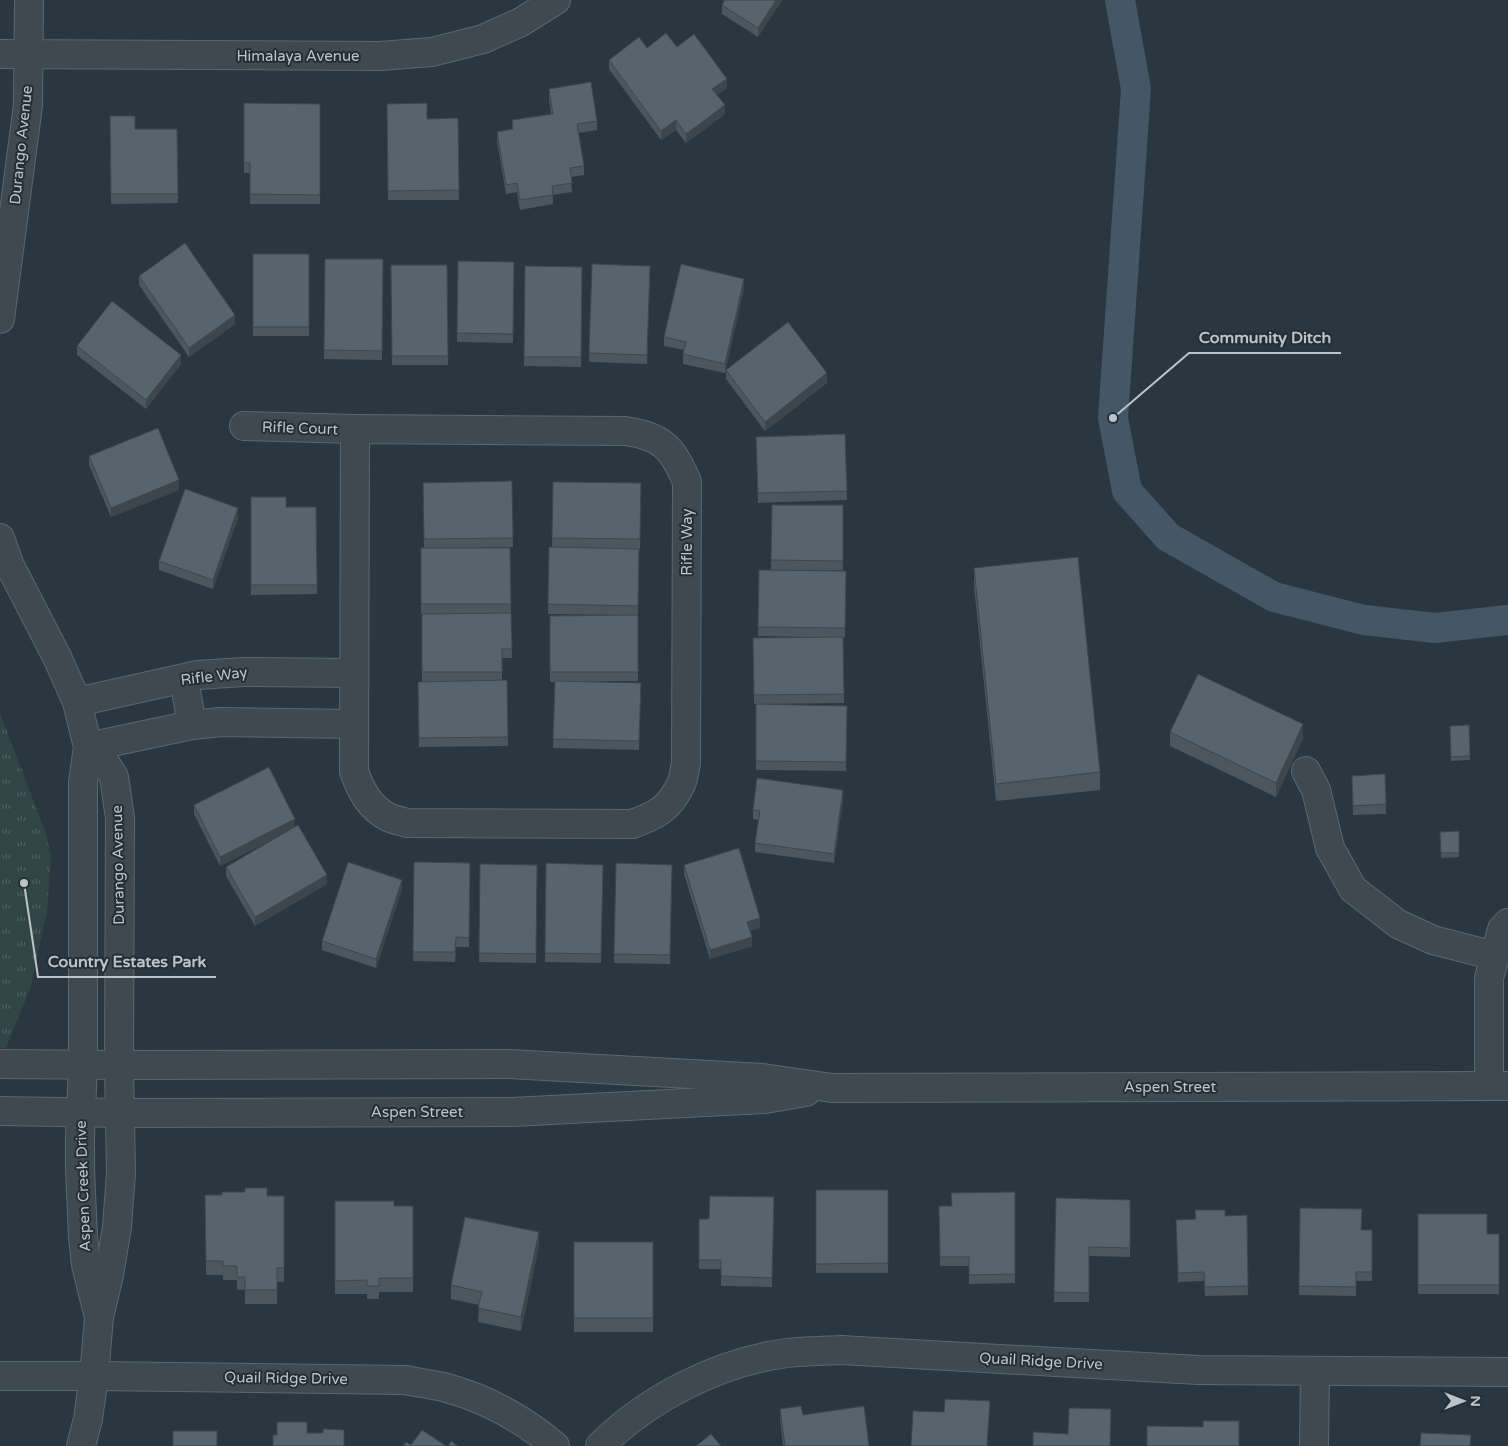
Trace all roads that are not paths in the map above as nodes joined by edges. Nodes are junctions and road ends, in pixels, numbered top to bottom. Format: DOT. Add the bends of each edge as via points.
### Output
graph roads {
  1 [pos="29,0"];
  2 [pos="556,0"];
  3 [pos="0,54"];
  4 [pos="29,54"];
  5 [pos="0,319"];
  6 [pos="244,426"];
  7 [pos="356,429"];
  8 [pos="1,546"];
  9 [pos="354,673"];
  10 [pos="184,679"];
  11 [pos="77,702"];
  12 [pos="353,724"];
  13 [pos="192,725"];
  14 [pos="88,747"];
  15 [pos="1306,771"];
  16 [pos="1508,923"];
  17 [pos="1495,956"];
  18 [pos="0,1064"];
  19 [pos="83,1064"];
  20 [pos="120,1065"];
  21 [pos="1498,1086"];
  22 [pos="832,1088"];
  23 [pos="0,1111"];
  24 [pos="81,1112"];
  25 [pos="120,1113"];
  26 [pos="99,1317"];
  27 [pos="1314,1371"];
  28 [pos="1508,1372"];
  29 [pos="0,1376"];
  30 [pos="94,1376"];
  31 [pos="81,1446"];
  32 [pos="555,1446"];
  33 [pos="600,1446"];
  34 [pos="1314,1446"];
  1 -- 4 [label="street, Durango Avenue"];
  2 -- 4 [label="street, Himalaya Avenue" via="521,22 483,39 432,52 380,56"];
  3 -- 4 [label="street, Himalaya Avenue"];
  4 -- 5 [label="street, Durango Avenue" via="28,105"];
  6 -- 7 [label="street, Rifle Court"];
  7 -- 9 [label="street, Rifle Way"];
  7 -- 12 [label="street, Rifle Way" via="626,431 644,434 664,445 678,460 687,482 686,764 681,785 670,803 654,816 632,824 408,822 388,817 360,790 354,771"];
  8 -- 11 [label="street"];
  9 -- 10 [label="street, Rifle Way" via="243,672"];
  9 -- 12 [label="street, Rifle Way"];
  10 -- 11 [label="street, Rifle Way"];
  10 -- 13 [label="street"];
  11 -- 14 [label="street"];
  12 -- 13 [label="street" via="222,722"];
  13 -- 14 [label="street"];
  14 -- 19 [label="street" via="83,782"];
  14 -- 20 [label="street, Durango Avenue" via="104,761 114,777 120,818"];
  15 -- 17 [label="street" via="1316,790 1330,848 1353,889 1398,924 1433,940"];
  16 -- 17 [label="street" via="1502,929"];
  17 -- 21 [label="street" via="1489,978"];
  18 -- 19 [label="street, Aspen Street"];
  19 -- 20 [label="street, Aspen Street"];
  19 -- 24 [label="street"];
  20 -- 22 [label="street, Aspen Street" via="509,1064 763,1078"];
  20 -- 25 [label="street, Durango Avenue"];
  21 -- 22 [label="street, Aspen Street"];
  22 -- 25 [label="street, Aspen Street" via="765,1099 512,1112"];
  23 -- 24 [label="street, Aspen Street"];
  24 -- 25 [label="street, Aspen Street"];
  24 -- 26 [label="street, Aspen Creek Drive" via="83,1237 86,1265"];
  25 -- 26 [label="street, Aspen Creek Drive" via="121,1173 116,1227"];
  26 -- 30 [label="street, Aspen Creek Drive"];
  27 -- 28 [label="street, Quail Ridge Drive"];
  27 -- 33 [label="street, Quail Ridge Drive" via="1198,1370 841,1350 787,1353 739,1364 694,1381 652,1404"];
  27 -- 34 [label="street"];
  29 -- 30 [label="street, Quail Ridge Drive"];
  30 -- 31 [label="street, Aspen Creek Drive"];
  30 -- 32 [label="street, Quail Ridge Drive" via="405,1380 445,1387 484,1400 520,1419"];
}
